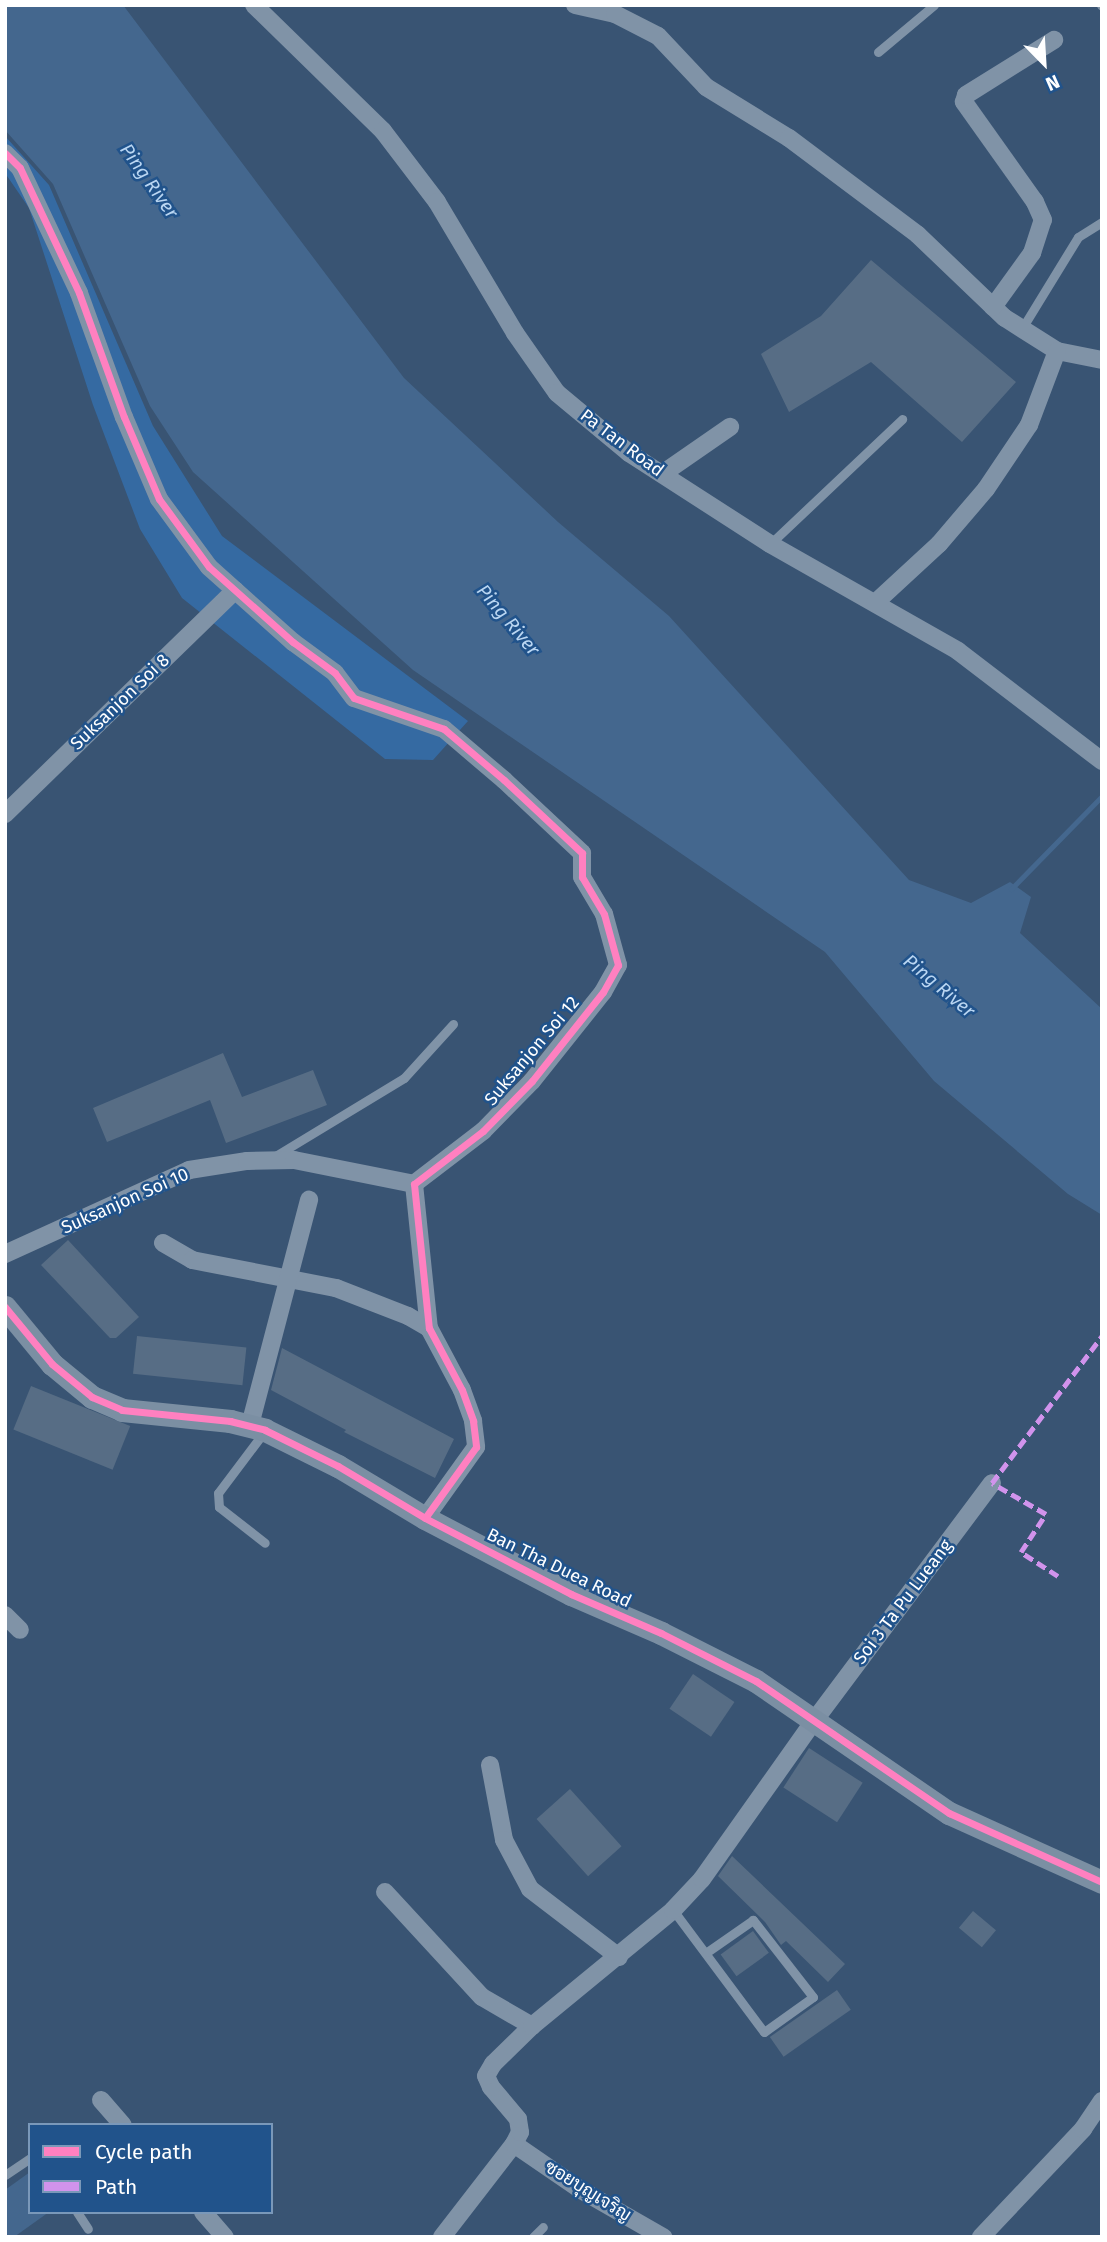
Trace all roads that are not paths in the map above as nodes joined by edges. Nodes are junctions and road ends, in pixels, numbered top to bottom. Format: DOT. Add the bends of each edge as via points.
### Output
graph roads {
  1 [pos="575,5"];
  2 [pos="934,5"];
  3 [pos="261,7"];
  4 [pos="1054,40"];
  5 [pos="878,52"];
  6 [pos="5,153"];
  7 [pos="12,173"];
  8 [pos="1102,222"];
  9 [pos="993,307"];
  10 [pos="1021,330"];
  11 [pos="1057,351"];
  12 [pos="1102,360"];
  13 [pos="902,419"];
  14 [pos="730,427"];
  15 [pos="662,474"];
  16 [pos="770,544"];
  17 [pos="235,590"];
  18 [pos="876,603"];
  19 [pos="1102,761"];
  20 [pos="5,814"];
  21 [pos="453,1024"];
  22 [pos="267,1160"];
  23 [pos="414,1184"];
  24 [pos="309,1200"];
  25 [pos="163,1243"];
  26 [pos="5,1254"];
  27 [pos="290,1279"];
  28 [pos="5,1307"];
  29 [pos="429,1328"];
  30 [pos="258,1427"];
  31 [pos="992,1483"];
  32 [pos="425,1518"];
  33 [pos="265,1543"];
  34 [pos="5,1615"];
  35 [pos="20,1630"];
  36 [pos="814,1721"];
  37 [pos="490,1765"];
  38 [pos="1102,1882"];
  39 [pos="385,1892"];
  40 [pos="673,1910"];
  41 [pos="707,1952"];
  42 [pos="619,1957"];
  43 [pos="533,2026"];
  44 [pos="101,2100"];
  45 [pos="1102,2101"];
  46 [pos="121,2123"];
  47 [pos="514,2144"];
  48 [pos="28,2159"];
  49 [pos="5,2175"];
  50 [pos="78,2214"];
  51 [pos="205,2214"];
  52 [pos="543,2227"];
  53 [pos="88,2229"];
  54 [pos="642,2232"];
  55 [pos="225,2237"];
  56 [pos="442,2237"];
  57 [pos="533,2237"];
  58 [pos="663,2237"];
  59 [pos="981,2237"];
  1 -- 9 [label="street" via="615,14 658,36 706,87 789,138 918,235"];
  2 -- 5 [label="lane"];
  3 -- 15 [label="street, Pa Tan Road" via="383,131 437,202 515,333 557,393 629,453"];
  4 -- 9 [label="street" via="966,96 964,102 1043,220 1032,253"];
  6 -- 7 [label="street"];
  7 -- 17 [label="street" via="79,293 159,499 209,567"];
  8 -- 10 [label="lane" via="1078,237"];
  9 -- 10 [label="street"];
  10 -- 11 [label="street"];
  11 -- 12 [label="street"];
  11 -- 18 [label="street" via="1029,425 986,489 939,544"];
  13 -- 16 [label="lane"];
  14 -- 15 [label="street"];
  15 -- 16 [label="street, Pa Tan Road"];
  16 -- 18 [label="street, Pa Tan Road"];
  17 -- 20 [label="street, Suksanjon Soi 8"];
  17 -- 23 [label="street, Suksanjon Soi 12" via="335,673 354,698 444,729 561,831 582,853 582,877 604,914 618,965 603,992 532,1081 483,1131"];
  18 -- 19 [label="street, Pa Tan Road" via="957,651"];
  21 -- 22 [label="lane" via="404,1078"];
  22 -- 23 [label="street, Suksanjon Soi 10" via="294,1160"];
  22 -- 26 [label="street, Suksanjon Soi 10" via="189,1170"];
  23 -- 29 [label="street"];
  24 -- 27 [label="street"];
  25 -- 27 [label="street" via="192,1260"];
  27 -- 29 [label="street" via="336,1288"];
  27 -- 30 [label="street"];
  28 -- 30 [label="street, Ban Tha Duea Road" via="52,1364 92,1397 122,1410"];
  29 -- 32 [label="street" via="462,1390 476,1447"];
  30 -- 32 [label="street, Ban Tha Duea Road" via="338,1466"];
  30 -- 33 [label="lane" via="218,1493 219,1507"];
  31 -- 36 [label="street, Soi 3 Ta Pu Lueang"];
  32 -- 36 [label="street, Ban Tha Duea Road" via="570,1594 732,1669"];
  34 -- 35 [label="street"];
  36 -- 38 [label="street, Ban Tha Duea Road" via="949,1813"];
  36 -- 40 [label="street, Soi 3 Ta Pu Lueang" via="702,1879"];
  37 -- 42 [label="street" via="504,1840 530,1889"];
  39 -- 43 [label="street" via="482,1997"];
  40 -- 41 [label="lane"];
  40 -- 42 [label="street, Soi 3 Ta Pu Lueang"];
  41 -- 41 [label="lane" via="753,1920 813,1997 764,2032"];
  42 -- 43 [label="street, Soi 3 Ta Pu Lueang"];
  43 -- 47 [label="street, Soi 3 Ta Pu Lueang" via="485,2076 518,2119 520,2132"];
  44 -- 46 [label="street"];
  45 -- 59 [label="street" via="1083,2129"];
  47 -- 54 [label="street, ซอยบุญเจริญ"];
  47 -- 56 [label="street"];
  48 -- 49 [label="lane"];
  50 -- 53 [label="lane"];
  51 -- 55 [label="street"];
  52 -- 57 [label="lane"];
  54 -- 58 [label="street, ซอยบุญเจริญ"];
}
